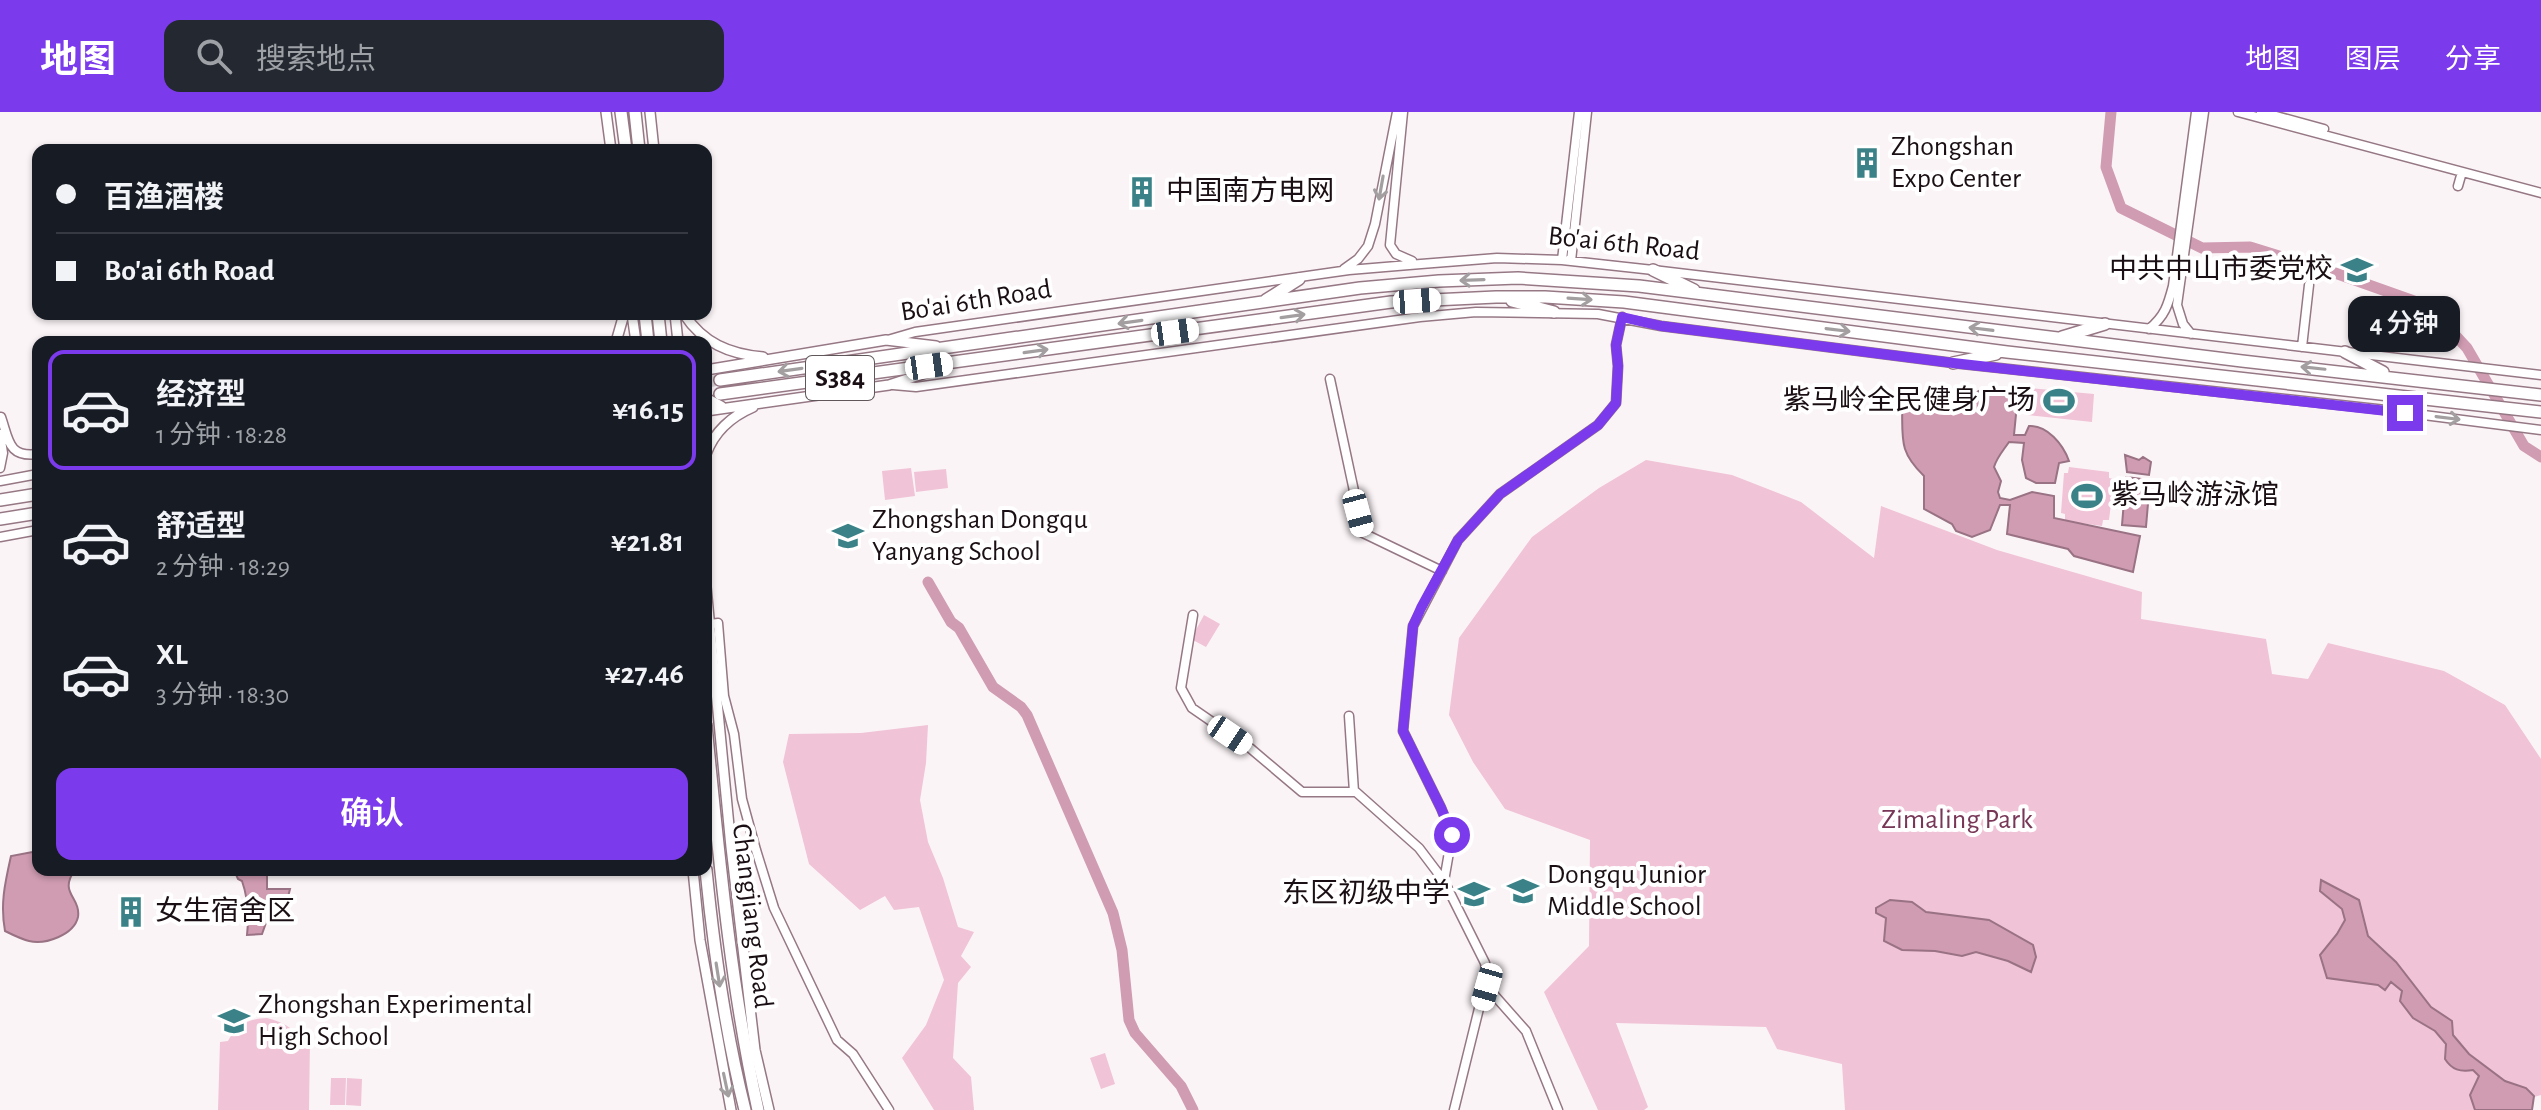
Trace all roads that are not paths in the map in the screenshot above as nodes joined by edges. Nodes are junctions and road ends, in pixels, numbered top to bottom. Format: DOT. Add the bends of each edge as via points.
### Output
graph roads {
  1 [pos="606,112"];
  2 [pos="621,112"];
  3 [pos="635,112"];
  4 [pos="650,112"];
  5 [pos="1400,112"];
  6 [pos="1579,112"];
  7 [pos="1587,112"];
  8 [pos="2196,112"];
  9 [pos="2204,112"];
  10 [pos="2238,112"];
  11 [pos="2261,112"];
  12 [pos="610,144"];
  13 [pos="625,144"];
  14 [pos="638,144"];
  15 [pos="653,144"];
  16 [pos="2462,172"];
  17 [pos="2458,186"];
  18 [pos="2541,190"];
  19 [pos="2186,215"];
  20 [pos="1566,260"];
  21 [pos="2179,262"];
  22 [pos="1421,264"];
  23 [pos="1653,270"];
  24 [pos="1339,272"];
  25 [pos="1299,279"];
  26 [pos="2309,285"];
  27 [pos="1706,295"];
  28 [pos="1496,297"];
  29 [pos="1261,303"];
  30 [pos="1554,312"];
  31 [pos="1622,317"];
  32 [pos="683,320"];
  33 [pos="2105,324"];
  34 [pos="2149,329"];
  35 [pos="2191,334"];
  36 [pos="702,336"];
  37 [pos="2058,339"];
  38 [pos="886,340"];
  39 [pos="712,344"];
  40 [pos="952,347"];
  41 [pos="2302,347"];
  42 [pos="2007,352"];
  43 [pos="2345,352"];
  44 [pos="774,359"];
  45 [pos="959,362"];
  46 [pos="1953,363"];
  47 [pos="714,373"];
  48 [pos="2541,375"];
  49 [pos="2390,376"];
  50 [pos="1330,379"];
  51 [pos="889,385"];
  52 [pos="720,394"];
  53 [pos="2541,395"];
  54 [pos="712,401"];
  55 [pos="767,402"];
  56 [pos="725,407"];
  57 [pos="712,410"];
  58 [pos="2541,412"];
  59 [pos="0,428"];
  60 [pos="2539,430"];
  61 [pos="0,434"];
  62 [pos="712,440"];
  63 [pos="32,455"];
  64 [pos="0,468"];
  65 [pos="32,475"];
  66 [pos="0,481"];
  67 [pos="32,495"];
  68 [pos="0,500"];
  69 [pos="32,514"];
  70 [pos="0,519"];
  71 [pos="32,531"];
  72 [pos="0,537"];
  73 [pos="1442,571"];
  74 [pos="1193,615"];
  75 [pos="712,624"];
  76 [pos="712,645"];
  77 [pos="1349,716"];
  78 [pos="712,742"];
  79 [pos="725,781"];
  80 [pos="712,783"];
  81 [pos="1354,792"];
  82 [pos="695,876"];
  83 [pos="696,876"];
  84 [pos="707,876"];
  85 [pos="1444,881"];
  86 [pos="735,884"];
  87 [pos="711,925"];
  88 [pos="727,932"];
  89 [pos="1487,987"];
  90 [pos="731,1110"];
  91 [pos="745,1110"];
  92 [pos="758,1110"];
  93 [pos="769,1110"];
  94 [pos="889,1110"];
  95 [pos="1454,1110"];
  96 [pos="1558,1110"];
  1 -- 12 [label="main road"];
  2 -- 13 [label="highway"];
  3 -- 14 [label="highway"];
  4 -- 15 [label="main road"];
  5 -- 22 [label="street" via="1390,245 1405,260"];
  5 -- 24 [label="street, one-way" via="1368,246"];
  6 -- 20 [label="street"];
  7 -- 20 [label="street"];
  8 -- 19 [label="street"];
  9 -- 19 [label="street"];
  10 -- 16 [label="street"];
  11 -- 18 [label="street"];
  16 -- 17 [label="street"];
  16 -- 18 [label="street"];
  19 -- 21 [label="street"];
  20 -- 22 [label="street, Bo'ai 6th Road"];
  20 -- 23 [label="street, Bo'ai 6th Road"];
  21 -- 34 [label="street" via="2167,311"];
  21 -- 35 [label="street" via="2177,305"];
  22 -- 24 [label="street, Bo'ai 6th Road"];
  23 -- 27 [label="highway"];
  23 -- 33 [label="street, Bo'ai 6th Road"];
  24 -- 25 [label="street, Bo'ai 6th Road"];
  25 -- 29 [label="highway"];
  25 -- 38 [label="street, Bo'ai 6th Road"];
  26 -- 41 [label="street"];
  27 -- 29 [label="highway, Bo'ai 6th Road / S384, one-way" via="1518,278 1360,288"];
  37 -- 27 [label="highway, Bo'ai 6th Road / S384, one-way"];
  28 -- 30 [label="highway"];
  28 -- 42 [label="highway, Bo'ai 6th Road / S384, one-way" via="1624,302"];
  45 -- 28 [label="highway, Bo'ai 6th Road / S384, one-way" via="1391,302"];
  29 -- 40 [label="highway, Bo'ai 6th Road / S384, one-way"];
  30 -- 31 [label="street"];
  30 -- 51 [label="street" via="1420,317 916,387"];
  31 -- 46 [label="street"];
  31 -- 73 [label="street" via="1616,345 1616,403 1598,425 1500,494 1458,540"];
  32 -- 36 [label="main road"];
  33 -- 34 [label="street, Bo'ai 6th Road"];
  33 -- 37 [label="highway"];
  34 -- 35 [label="street, Bo'ai 6th Road"];
  35 -- 41 [label="street, Bo'ai 6th Road"];
  49 -- 37 [label="highway, Bo'ai 6th Road / S384, one-way"];
  38 -- 40 [label="main road"];
  38 -- 44 [label="main road, Bo'ai 6th Road"];
  39 -- 44 [label="main road" via="739,355"];
  40 -- 47 [label="highway, Bo'ai 6th Road / S384, one-way"];
  41 -- 43 [label="street, Bo'ai 6th Road"];
  42 -- 46 [label="highway"];
  42 -- 58 [label="highway, Bo'ai 6th Road / S384"];
  43 -- 48 [label="street, Bo'ai 6th Road"];
  43 -- 49 [label="highway"];
  44 -- 47 [label="main road, Bo'ai 6th Road"];
  45 -- 51 [label="main road"];
  45 -- 52 [label="highway, Bo'ai 6th Road / S384"];
  46 -- 60 [label="street, one-way"];
  49 -- 53 [label="highway, Bo'ai 6th Road / S384"];
  50 -- 73 [label="street" via="1363,533"];
  51 -- 55 [label="main road"];
  54 -- 56 [label="main road"];
  55 -- 56 [label="main road"];
  55 -- 62 [label="main road" via="741,413"];
  56 -- 57 [label="main road"];
  59 -- 63 [label="street" via="1,417 16,452"];
  61 -- 64 [label="street"];
  65 -- 66 [label="street"];
  67 -- 68 [label="highway"];
  69 -- 70 [label="highway"];
  71 -- 72 [label="street"];
  73 -- 85 [label="street" via="1413,626 1403,731 1452,835"];
  74 -- 81 [label="street" via="1181,688 1192,708 1302,792"];
  75 -- 94 [label="street" via="718,623 742,799 774,908 837,1040 853,1054"];
  76 -- 79 [label="main road"];
  77 -- 81 [label="street"];
  78 -- 79 [label="main road"];
  79 -- 86 [label="main road"];
  80 -- 88 [label="highway, Changjiang Road"];
  81 -- 85 [label="street" via="1419,848"];
  82 -- 90 [label="main road, one-way" via="700,940"];
  83 -- 87 [label="main road"];
  84 -- 87 [label="highway, Changjiang Road"];
  85 -- 89 [label="street" via="1485,963"];
  86 -- 88 [label="main road"];
  86 -- 93 [label="main road" via="755,1050"];
  87 -- 91 [label="highway, Changjiang Road, one-way" via="731,1056"];
  88 -- 92 [label="highway, Changjiang Road"];
  89 -- 95 [label="street"];
  89 -- 96 [label="street" via="1526,1031"];
}
